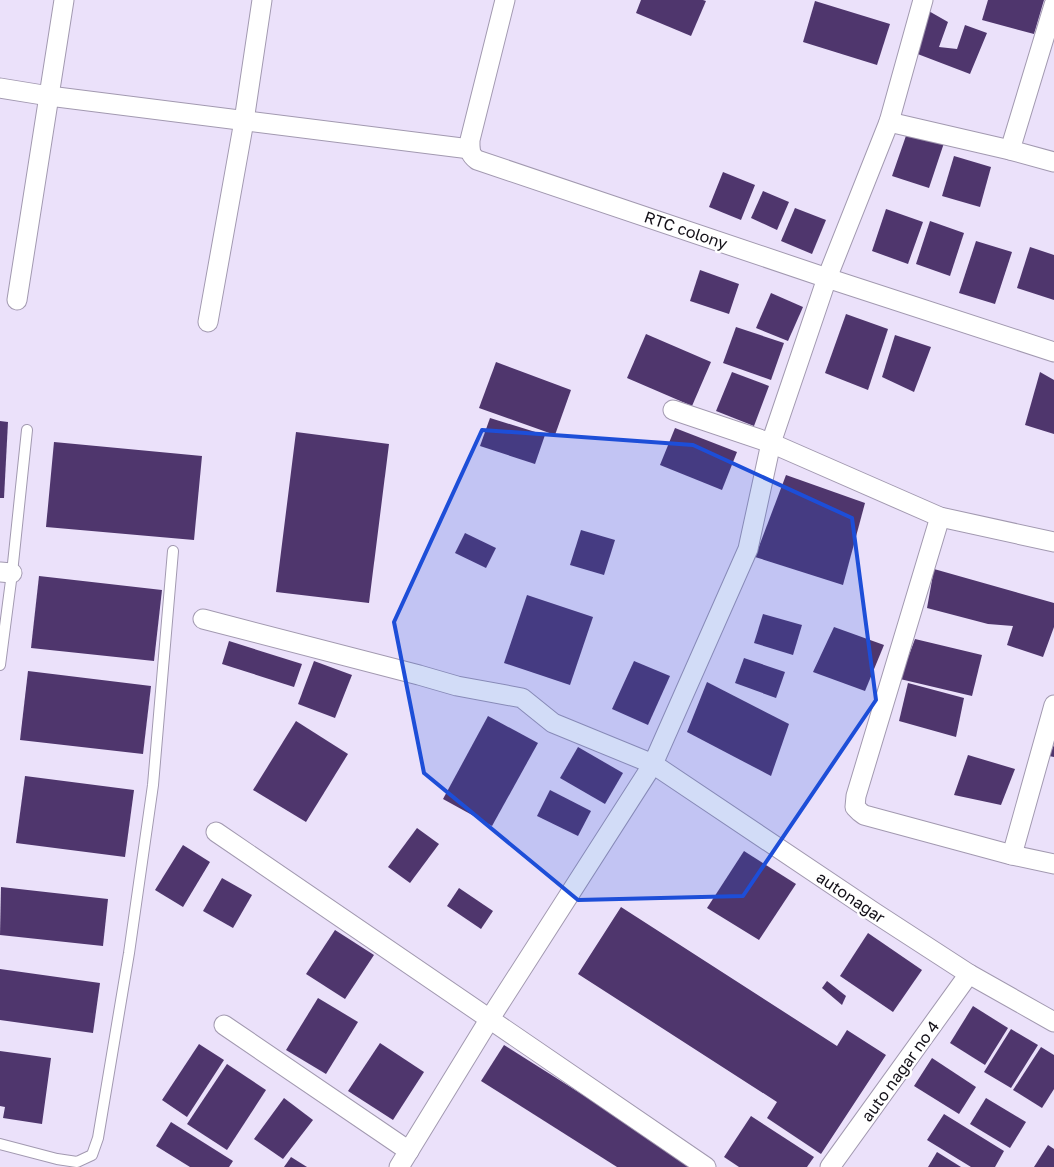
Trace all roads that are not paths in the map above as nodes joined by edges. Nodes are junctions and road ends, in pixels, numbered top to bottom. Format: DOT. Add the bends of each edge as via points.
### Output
graph roads {
  1 [pos="64,0"];
  2 [pos="262,0"];
  3 [pos="505,0"];
  4 [pos="923,0"];
  5 [pos="1054,5"];
  6 [pos="0,88"];
  7 [pos="49,96"];
  8 [pos="244,121"];
  9 [pos="889,122"];
  10 [pos="470,149"];
  11 [pos="1010,150"];
  12 [pos="1054,162"];
  13 [pos="827,278"];
  14 [pos="17,300"];
  15 [pos="208,322"];
  16 [pos="1054,352"];
  17 [pos="673,410"];
  18 [pos="27,430"];
  19 [pos="771,443"];
  20 [pos="940,517"];
  21 [pos="1054,542"];
  22 [pos="173,551"];
  23 [pos="6,573"];
  24 [pos="203,619"];
  25 [pos="0,665"];
  26 [pos="1054,705"];
  27 [pos="653,764"];
  28 [pos="216,832"];
  29 [pos="1012,855"];
  30 [pos="1054,864"];
  31 [pos="970,974"];
  32 [pos="489,1020"];
  33 [pos="1054,1022"];
  34 [pos="224,1025"];
  35 [pos="0,1144"];
  36 [pos="409,1151"];
  37 [pos="400,1167"];
  38 [pos="706,1167"];
  39 [pos="830,1167"];
  1 -- 7 [label="street"];
  2 -- 8 [label="street"];
  3 -- 10 [label="street"];
  4 -- 9 [label="street"];
  5 -- 11 [label="street"];
  6 -- 7 [label="street"];
  7 -- 8 [label="street"];
  7 -- 14 [label="street"];
  8 -- 10 [label="street"];
  8 -- 15 [label="street"];
  9 -- 11 [label="street"];
  9 -- 13 [label="street"];
  10 -- 13 [label="street, RTC colony" via="477,160"];
  11 -- 12 [label="street"];
  13 -- 16 [label="street, RTC colony"];
  13 -- 19 [label="street"];
  17 -- 19 [label="street"];
  18 -- 23 [label="lane"];
  19 -- 20 [label="street"];
  19 -- 27 [label="street" via="748,549"];
  20 -- 21 [label="street"];
  20 -- 29 [label="street" via="856,796 856,807 864,815"];
  22 -- 35 [label="lane" via="153,785 98,1138 92,1155 77,1162"];
  23 -- 25 [label="lane"];
  24 -- 27 [label="street, autonagar" via="457,686 522,698 553,722"];
  26 -- 29 [label="street"];
  27 -- 31 [label="street, autonagar"];
  27 -- 32 [label="street"];
  28 -- 32 [label="street"];
  29 -- 30 [label="street"];
  31 -- 33 [label="street, autonagar"];
  31 -- 39 [label="street, auto nagar no 4"];
  32 -- 36 [label="street"];
  32 -- 38 [label="street"];
  34 -- 36 [label="street"];
  36 -- 37 [label="street"];
}
